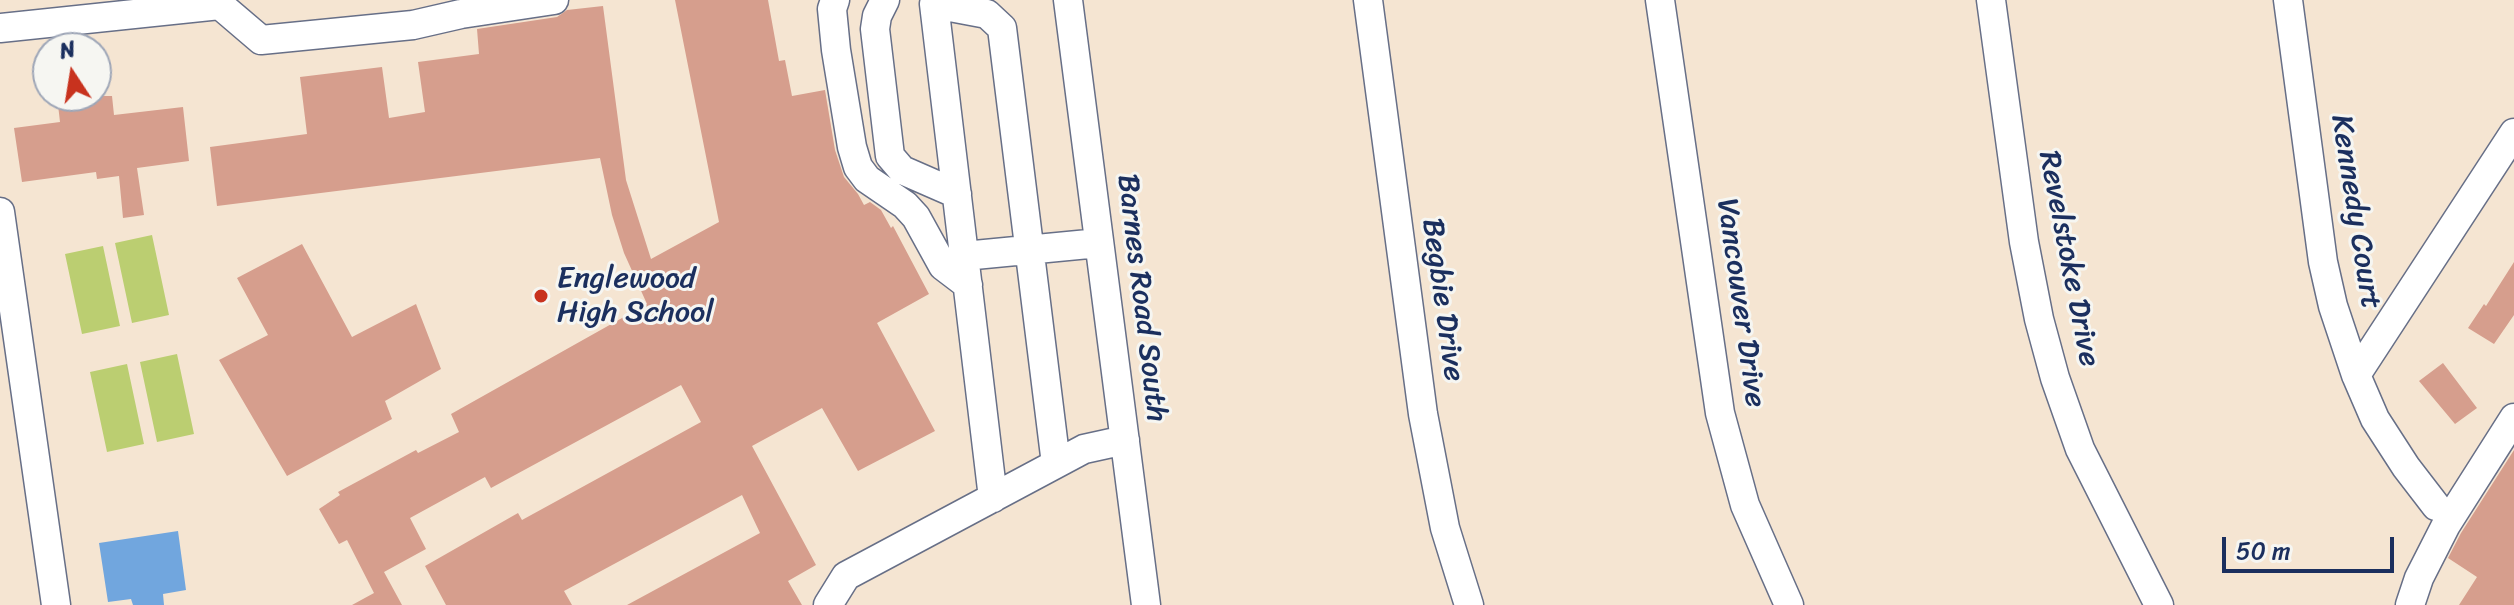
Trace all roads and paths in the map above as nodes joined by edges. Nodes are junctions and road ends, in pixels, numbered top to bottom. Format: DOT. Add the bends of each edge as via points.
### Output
graph roads {
  1 [pos="554,0"];
  2 [pos="835,0"];
  3 [pos="885,0"];
  4 [pos="1068,0"];
  5 [pos="1368,0"];
  6 [pos="1660,0"];
  7 [pos="1991,0"];
  8 [pos="2288,0"];
  9 [pos="932,2"];
  10 [pos="180,5"];
  11 [pos="0,28"];
  12 [pos="2514,133"];
  13 [pos="957,194"];
  14 [pos="0,212"];
  15 [pos="1099,243"];
  16 [pos="1029,251"];
  17 [pos="964,256"];
  18 [pos="968,285"];
  19 [pos="2356,375"];
  20 [pos="2514,418"];
  21 [pos="1125,440"];
  22 [pos="1056,464"];
  23 [pos="993,498"];
  24 [pos="2436,506"];
  25 [pos="56,605"];
  26 [pos="828,605"];
  27 [pos="1146,605"];
  28 [pos="1469,605"];
  29 [pos="1789,605"];
  30 [pos="2159,605"];
  31 [pos="2410,605"];
  1 -- 10 [label="street" via="413,25 261,40 220,5"];
  2 -- 18 [label="street" via="836,50 858,167 905,205 943,266"];
  3 -- 13 [label="street" via="875,29 890,156 902,170"];
  4 -- 15 [label="street, Barnes Road South"];
  5 -- 28 [label="street, Begbie Drive" via="1423,414 1445,528"];
  6 -- 29 [label="street, Vancouver Drive" via="1720,413 1745,505"];
  7 -- 30 [label="street, Revelstoke Drive" via="2024,242 2051,364 2080,449"];
  8 -- 19 [label="street, Kennedy Court" via="2323,262"];
  9 -- 13 [label="street"];
  9 -- 16 [label="street" via="987,14 1002,28"];
  10 -- 11 [label="street"];
  12 -- 19 [label="street"];
  13 -- 17 [label="street"];
  14 -- 25 [label="street"];
  15 -- 16 [label="street"];
  15 -- 21 [label="street, Barnes Road South"];
  16 -- 17 [label="street"];
  16 -- 22 [label="street"];
  17 -- 18 [label="street"];
  18 -- 23 [label="street"];
  19 -- 24 [label="street, Kennedy Court" via="2375,419"];
  20 -- 31 [label="street" via="2446,525"];
  21 -- 22 [label="street" via="1084,449"];
  21 -- 27 [label="street, Barnes Road South"];
  22 -- 23 [label="street"];
  23 -- 26 [label="street" via="846,576"];
}
